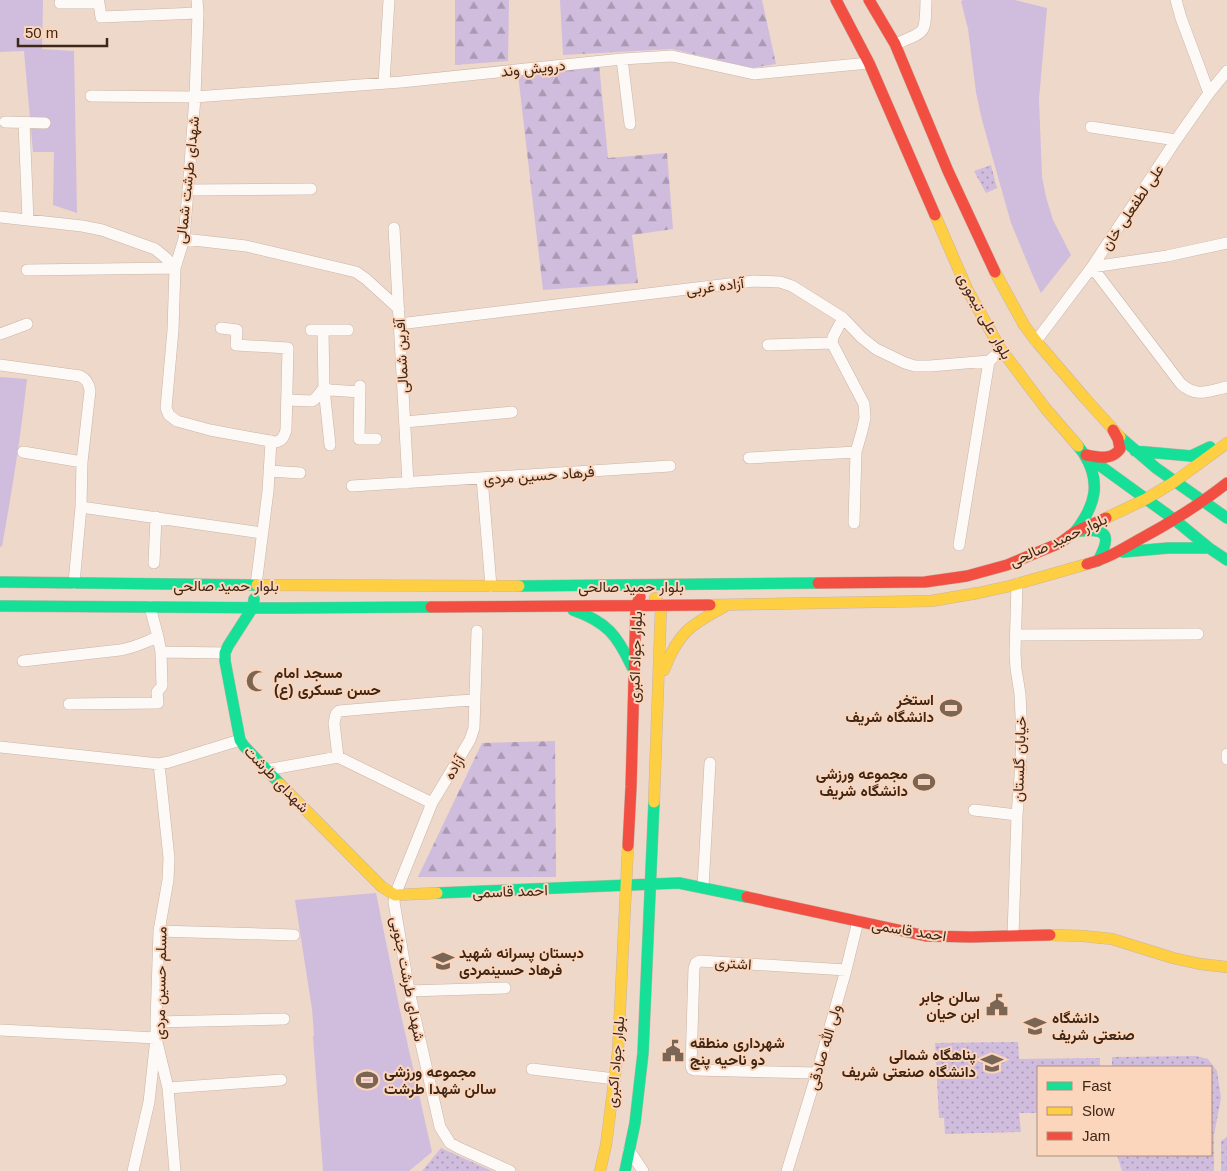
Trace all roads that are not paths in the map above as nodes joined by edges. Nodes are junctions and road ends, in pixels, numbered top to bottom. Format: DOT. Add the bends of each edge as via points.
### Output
graph roads {
  1 [pos="197,0"];
  2 [pos="389,0"];
  3 [pos="836,0"];
  4 [pos="869,0"];
  5 [pos="926,0"];
  6 [pos="1176,0"];
  7 [pos="60,3"];
  8 [pos="198,13"];
  9 [pos="895,44"];
  10 [pos="622,58"];
  11 [pos="869,63"];
  12 [pos="1227,71"];
  13 [pos="384,83"];
  14 [pos="1209,93"];
  15 [pos="90,96"];
  16 [pos="195,97"];
  17 [pos="5,122"];
  18 [pos="24,123"];
  19 [pos="45,123"];
  20 [pos="630,124"];
  21 [pos="1090,126"];
  22 [pos="1176,140"];
  23 [pos="311,189"];
  24 [pos="188,190"];
  25 [pos="0,217"];
  26 [pos="28,220"];
  27 [pos="394,228"];
  28 [pos="184,239"];
  29 [pos="1227,243"];
  30 [pos="1092,267"];
  31 [pos="175,268"];
  32 [pos="27,270"];
  33 [pos="399,309"];
  34 [pos="843,318"];
  35 [pos="27,324"];
  36 [pos="399,324"];
  37 [pos="221,328"];
  38 [pos="348,330"];
  39 [pos="0,334"];
  40 [pos="1036,341"];
  41 [pos="832,343"];
  42 [pos="768,345"];
  43 [pos="1000,348"];
  44 [pos="989,361"];
  45 [pos="0,366"];
  46 [pos="1227,387"];
  47 [pos="324,388"];
  48 [pos="287,400"];
  49 [pos="512,412"];
  50 [pos="405,422"];
  51 [pos="1113,429"];
  52 [pos="1227,438"];
  53 [pos="376,439"];
  54 [pos="271,441"];
  55 [pos="1227,443"];
  56 [pos="330,445"];
  57 [pos="1135,451"];
  58 [pos="23,452"];
  59 [pos="856,452"];
  60 [pos="1084,454"];
  61 [pos="749,458"];
  62 [pos="82,462"];
  63 [pos="670,466"];
  64 [pos="269,472"];
  65 [pos="300,473"];
  66 [pos="482,478"];
  67 [pos="1174,482"];
  68 [pos="408,483"];
  69 [pos="1227,483"];
  70 [pos="352,486"];
  71 [pos="1146,499"];
  72 [pos="1204,501"];
  73 [pos="81,506"];
  74 [pos="156,517"];
  75 [pos="1227,518"];
  76 [pos="1175,520"];
  77 [pos="854,523"];
  78 [pos="1075,532"];
  79 [pos="262,533"];
  80 [pos="959,545"];
  81 [pos="1209,548"];
  82 [pos="1114,554"];
  83 [pos="1227,560"];
  84 [pos="1098,561"];
  85 [pos="154,562"];
  86 [pos="0,582"];
  87 [pos="74,583"];
  88 [pos="1017,584"];
  89 [pos="256,585"];
  90 [pos="491,586"];
  91 [pos="572,586"];
  92 [pos="646,586"];
  93 [pos="728,604"];
  94 [pos="0,606"];
  95 [pos="565,606"];
  96 [pos="636,606"];
  97 [pos="662,606"];
  98 [pos="150,607"];
  99 [pos="254,607"];
  100 [pos="476,631"];
  101 [pos="1198,634"];
  102 [pos="1016,635"];
  103 [pos="158,637"];
  104 [pos="161,652"];
  105 [pos="225,653"];
  106 [pos="23,661"];
  107 [pos="634,671"];
  108 [pos="660,682"];
  109 [pos="475,700"];
  110 [pos="69,704"];
  111 [pos="240,740"];
  112 [pos="0,747"];
  113 [pos="1227,754"];
  114 [pos="338,757"];
  115 [pos="1227,759"];
  116 [pos="710,763"];
  117 [pos="159,764"];
  118 [pos="266,770"];
  119 [pos="432,803"];
  120 [pos="974,810"];
  121 [pos="1017,815"];
  122 [pos="651,884"];
  123 [pos="626,886"];
  124 [pos="703,887"];
  125 [pos="395,895"];
  126 [pos="858,921"];
  127 [pos="159,931"];
  128 [pos="294,935"];
  129 [pos="1013,935"];
  130 [pos="1227,967"];
  131 [pos="846,970"];
  132 [pos="505,988"];
  133 [pos="409,991"];
  134 [pos="284,1019"];
  135 [pos="156,1022"];
  136 [pos="0,1030"];
  137 [pos="156,1038"];
  138 [pos="532,1069"];
  139 [pos="817,1073"];
  140 [pos="615,1078"];
  141 [pos="281,1080"];
  142 [pos="168,1088"];
  143 [pos="629,1150"];
  144 [pos="785,1169"];
  145 [pos="133,1171"];
  146 [pos="174,1171"];
  147 [pos="510,1171"];
  148 [pos="600,1171"];
  149 [pos="625,1171"];
  150 [pos="643,1171"];
  1 -- 8 [label="street, شهدای طرشت شمالی"];
  2 -- 13 [label="street"];
  3 -- 11 [label="main road, بلوار علی تیموری"];
  4 -- 9 [label="main road, بلوار علی تیموری"];
  5 -- 9 [label="street" via="922,32"];
  6 -- 14 [label="street"];
  7 -- 8 [label="street" via="99,3 101,17"];
  8 -- 16 [label="street, شهدای طرشت شمالی"];
  9 -- 40 [label="main road, بلوار علی تیموری" via="948,171 997,276 1024,326"];
  10 -- 11 [label="street, درویش‌ وند" via="672,56 754,74"];
  10 -- 13 [label="street, درویش‌ وند"];
  10 -- 20 [label="street"];
  11 -- 43 [label="main road, بلوار علی تیموری" via="968,291"];
  12 -- 14 [label="street, علی لطفعلی خان"];
  13 -- 16 [label="street, درویش‌ وند"];
  14 -- 22 [label="street, علی لطفعلی خان"];
  15 -- 16 [label="street, درویش‌ وند"];
  16 -- 24 [label="street, شهدای طرشت شمالی"];
  17 -- 18 [label="street"];
  18 -- 19 [label="street"];
  18 -- 26 [label="street"];
  21 -- 22 [label="street"];
  22 -- 30 [label="street, علی لطفعلی خان"];
  23 -- 24 [label="street"];
  24 -- 28 [label="street, شهدای طرشت شمالی"];
  25 -- 26 [label="street"];
  26 -- 31 [label="street" via="102,230 155,250"];
  27 -- 33 [label="street, آفرین شمالی"];
  28 -- 31 [label="street, شهدای طرشت شمالی"];
  28 -- 33 [label="street" via="246,246 356,272"];
  29 -- 30 [label="street"];
  30 -- 40 [label="street, علی لطفعلی خان"];
  30 -- 46 [label="street" via="1180,384 1199,393"];
  31 -- 32 [label="street"];
  31 -- 54 [label="street, شهدای طرشت شمالی" via="167,412 177,421"];
  33 -- 36 [label="street, آفرین شمالی"];
  34 -- 36 [label="street, آزاده غربی" via="792,286 769,281"];
  34 -- 41 [label="street"];
  34 -- 44 [label="street, آزاده غربی" via="876,348 914,366"];
  35 -- 39 [label="street"];
  36 -- 50 [label="street, آفرین شمالی"];
  37 -- 48 [label="street" via="237,330 236,345 288,348"];
  38 -- 47 [label="street" via="317,330"];
  40 -- 51 [label="main road, بلوار علی تیموری"];
  41 -- 42 [label="street"];
  41 -- 59 [label="street" via="864,404 865,418"];
  43 -- 44 [label="street"];
  43 -- 60 [label="main road, بلوار علی تیموری"];
  44 -- 80 [label="street"];
  45 -- 62 [label="street" via="80,376 87,380 90,391"];
  47 -- 48 [label="street" via="312,400"];
  47 -- 53 [label="street" via="360,389 359,439"];
  47 -- 56 [label="street"];
  48 -- 54 [label="street" via="284,437"];
  49 -- 50 [label="street"];
  50 -- 68 [label="street, آفرین شمالی"];
  51 -- 57 [label="main road, بلوار علی تیموری"];
  51 -- 60 [label="main road" via="1120,449 1116,455 1108,458"];
  52 -- 57 [label="main road" via="1191,456"];
  54 -- 64 [label="street"];
  55 -- 67 [label="main road, بلوار حمید صالحی"];
  57 -- 67 [label="main road, بلوار علی تیموری"];
  58 -- 62 [label="street"];
  59 -- 61 [label="street"];
  59 -- 77 [label="street"];
  60 -- 71 [label="main road, بلوار علی تیموری"];
  60 -- 78 [label="main road" via="1092,467 1093,495 1084,522"];
  62 -- 73 [label="street"];
  63 -- 66 [label="street, فرهاد حسین مردی"];
  64 -- 65 [label="street"];
  64 -- 79 [label="street"];
  66 -- 68 [label="street, فرهاد حسین مردی"];
  66 -- 90 [label="street"];
  67 -- 71 [label="main road, بلوار حمید صالحی"];
  67 -- 72 [label="main road, بلوار علی تیموری"];
  68 -- 70 [label="street, فرهاد حسین مردی"];
  69 -- 72 [label="main road, بلوار حمید صالحی"];
  71 -- 76 [label="main road, بلوار علی تیموری"];
  71 -- 78 [label="main road, بلوار حمید صالحی"];
  72 -- 75 [label="main road, بلوار علی تیموری"];
  72 -- 76 [label="main road, بلوار حمید صالحی"];
  73 -- 74 [label="street"];
  73 -- 87 [label="street"];
  74 -- 79 [label="street"];
  74 -- 85 [label="street"];
  76 -- 81 [label="main road, بلوار علی تیموری"];
  76 -- 82 [label="main road, بلوار حمید صالحی"];
  78 -- 84 [label="main road" via="1096,530 1104,534 1106,545"];
  78 -- 92 [label="main road, بلوار حمید صالحی" via="1060,543 1007,565 967,576 925,582"];
  79 -- 89 [label="street"];
  81 -- 82 [label="main road" via="1144,549"];
  81 -- 83 [label="main road, بلوار علی تیموری"];
  82 -- 84 [label="main road, بلوار حمید صالحی"];
  84 -- 88 [label="main road, بلوار حمید صالحی"];
  86 -- 87 [label="main road, بلوار حمید صالحی"];
  87 -- 89 [label="main road, بلوار حمید صالحی"];
  88 -- 93 [label="main road, بلوار حمید صالحی" via="978,594 931,600"];
  88 -- 102 [label="street, خیابان گلستان"];
  89 -- 90 [label="main road, بلوار حمید صالحی"];
  89 -- 99 [label="main road"];
  90 -- 91 [label="main road, بلوار حمید صالحی"];
  91 -- 92 [label="main road, بلوار حمید صالحی"];
  91 -- 95 [label="main road" via="578,592 578,601"];
  92 -- 96 [label="main road, بلوار جواد اکبری"];
  92 -- 97 [label="main road, بلوار جواد اکبری"];
  93 -- 97 [label="main road, بلوار حمید صالحی"];
  93 -- 108 [label="main road" via="703,618 680,637 670,653"];
  94 -- 98 [label="main road, بلوار حمید صالحی"];
  95 -- 96 [label="main road, بلوار حمید صالحی"];
  95 -- 99 [label="main road, بلوار حمید صالحی"];
  95 -- 107 [label="main road" via="588,615 607,628 623,647"];
  96 -- 97 [label="main road, بلوار حمید صالحی"];
  96 -- 107 [label="main road, بلوار جواد اکبری"];
  97 -- 108 [label="main road, بلوار جواد اکبری"];
  98 -- 99 [label="main road, بلوار حمید صالحی"];
  98 -- 103 [label="street"];
  99 -- 105 [label="main road"];
  100 -- 109 [label="street, آزاده"];
  101 -- 102 [label="street"];
  102 -- 121 [label="street, خیابان گلستان" via="1022,738"];
  103 -- 104 [label="street"];
  103 -- 106 [label="street" via="126,649"];
  104 -- 105 [label="street"];
  104 -- 110 [label="street" via="162,686 157,692 158,703"];
  105 -- 111 [label="main road, شهدای طرشت"];
  107 -- 123 [label="main road, بلوار جواد اکبری"];
  108 -- 122 [label="main road, بلوار جواد اکبری"];
  109 -- 114 [label="street" via="339,712 334,723"];
  109 -- 119 [label="street, آزاده" via="470,740"];
  111 -- 117 [label="street"];
  111 -- 118 [label="main road, شهدای طرشت"];
  112 -- 117 [label="street"];
  113 -- 115 [label="street"];
  114 -- 118 [label="street"];
  114 -- 119 [label="street"];
  116 -- 124 [label="street"];
  117 -- 127 [label="street, مسلم حسین مردی" via="169,870"];
  118 -- 125 [label="main road, شهدای طرشت" via="382,887"];
  119 -- 125 [label="street, آزاده"];
  120 -- 121 [label="street"];
  121 -- 129 [label="street, خیابان گلستان"];
  122 -- 123 [label="main road, احمد قاسمی"];
  122 -- 124 [label="main road, احمد قاسمی"];
  122 -- 143 [label="main road, بلوار جواد اکبری" via="643,1053 638,1106"];
  123 -- 125 [label="main road, احمد قاسمی"];
  123 -- 140 [label="main road, بلوار جواد اکبری"];
  124 -- 126 [label="main road, احمد قاسمی"];
  125 -- 133 [label="street, شهدای طرشت جنوبی" via="394,910"];
  126 -- 129 [label="main road, احمد قاسمی" via="926,936"];
  126 -- 131 [label="street, ولی الله صادقی"];
  127 -- 128 [label="street"];
  127 -- 135 [label="street, مسلم حسین مردی"];
  129 -- 130 [label="main road, احمد قاسمی" via="1106,938 1159,954"];
  131 -- 139 [label="street, ولی الله صادقی"];
  131 -- 139 [label="street, اشتری" via="700,961 694,968 692,1069"];
  132 -- 133 [label="street"];
  133 -- 147 [label="street, شهدای طرشت جنوبی" via="440,1127 445,1136 459,1148"];
  134 -- 135 [label="street"];
  135 -- 137 [label="street, مسلم حسین مردی"];
  136 -- 137 [label="street"];
  137 -- 142 [label="street, مسلم حسین مردی"];
  137 -- 145 [label="street" via="149,1102"];
  138 -- 140 [label="street"];
  139 -- 144 [label="street, ولی الله صادقی"];
  140 -- 148 [label="main road, بلوار جواد اکبری"];
  141 -- 142 [label="street"];
  142 -- 146 [label="street, مسلم حسین مردی"];
  143 -- 149 [label="main road, بلوار جواد اکبری"];
  143 -- 150 [label="street"];
}
